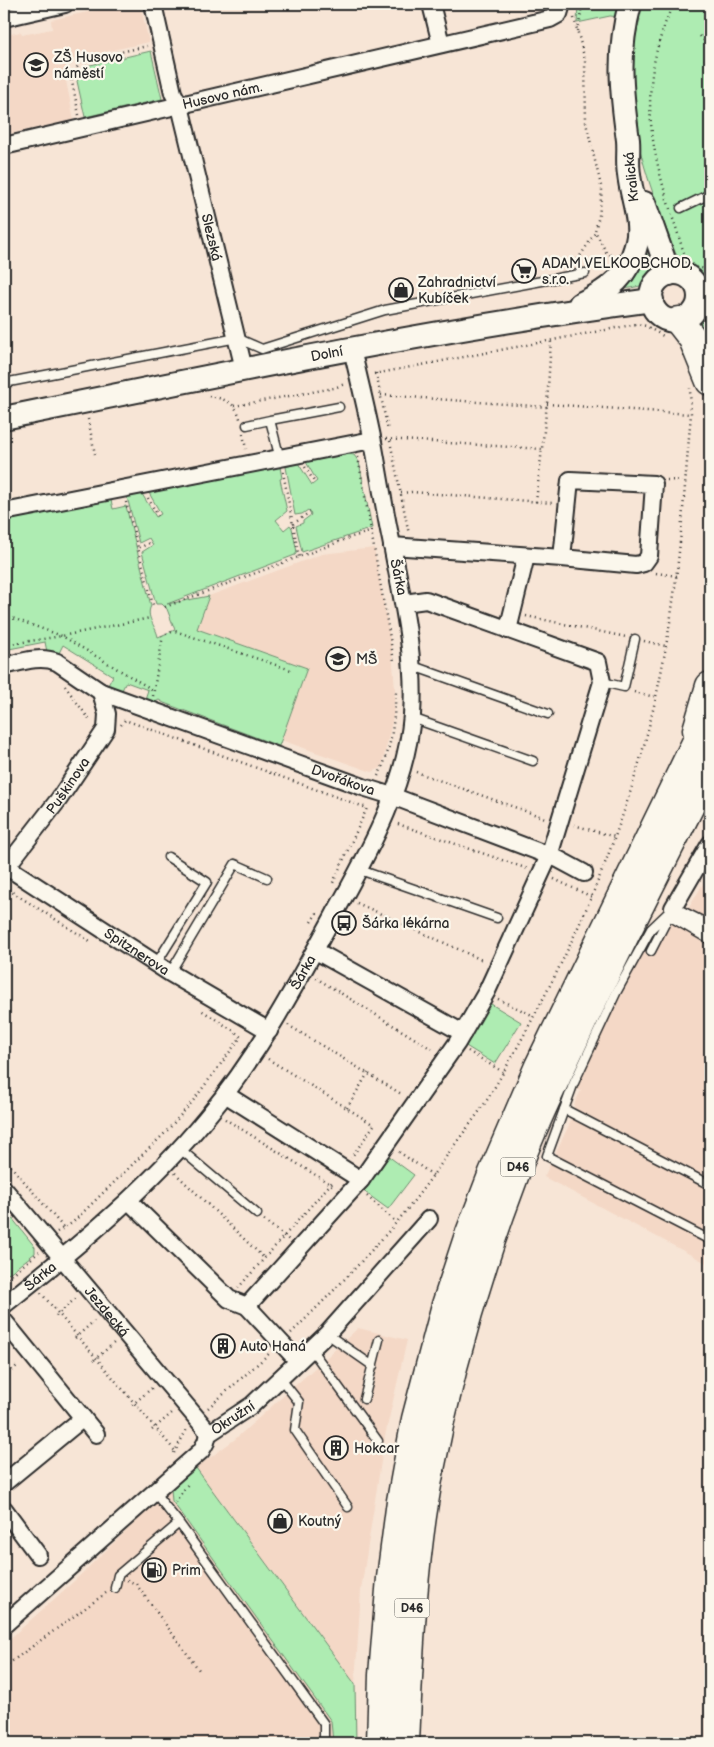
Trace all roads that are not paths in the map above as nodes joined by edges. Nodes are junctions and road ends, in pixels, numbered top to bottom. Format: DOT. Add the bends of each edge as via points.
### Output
graph roads {
  1 [pos="65,4"];
  2 [pos="153,4"];
  3 [pos="432,4"];
  4 [pos="562,4"];
  5 [pos="630,4"];
  6 [pos="30,7"];
  7 [pos="4,18"];
  8 [pos="441,44"];
  9 [pos="180,106"];
  10 [pos="628,142"];
  11 [pos="4,146"];
  12 [pos="710,194"];
  13 [pos="681,208"];
  14 [pos="585,272"];
  15 [pos="669,274"];
  16 [pos="704,290"];
  17 [pos="652,300"];
  18 [pos="560,312"];
  19 [pos="673,330"];
  20 [pos="237,338"];
  21 [pos="352,350"];
  22 [pos="244,369"];
  23 [pos="710,381"];
  24 [pos="4,383"];
  25 [pos="339,407"];
  26 [pos="4,418"];
  27 [pos="270,420"];
  28 [pos="244,426"];
  29 [pos="372,440"];
  30 [pos="281,462"];
  31 [pos="4,512"];
  32 [pos="392,546"];
  33 [pos="526,556"];
  34 [pos="562,558"];
  35 [pos="404,603"];
  36 [pos="508,630"];
  37 [pos="635,640"];
  38 [pos="4,666"];
  39 [pos="413,666"];
  40 [pos="602,682"];
  41 [pos="710,686"];
  42 [pos="101,692"];
  43 [pos="548,714"];
  44 [pos="710,714"];
  45 [pos="412,718"];
  46 [pos="532,761"];
  47 [pos="710,766"];
  48 [pos="683,769"];
  49 [pos="397,798"];
  50 [pos="710,799"];
  51 [pos="710,844"];
  52 [pos="549,856"];
  53 [pos="168,857"];
  54 [pos="5,869"];
  55 [pos="360,870"];
  56 [pos="584,873"];
  57 [pos="654,877"];
  58 [pos="267,878"];
  59 [pos="672,910"];
  60 [pos="497,918"];
  61 [pos="710,925"];
  62 [pos="710,932"];
  63 [pos="710,940"];
  64 [pos="651,951"];
  65 [pos="320,954"];
  66 [pos="156,964"];
  67 [pos="170,973"];
  68 [pos="268,1031"];
  69 [pos="460,1038"];
  70 [pos="230,1097"];
  71 [pos="564,1108"];
  72 [pos="184,1151"];
  73 [pos="710,1185"];
  74 [pos="355,1187"];
  75 [pos="4,1189"];
  76 [pos="129,1201"];
  77 [pos="257,1214"];
  78 [pos="429,1218"];
  79 [pos="710,1240"];
  80 [pos="62,1258"];
  81 [pos="4,1305"];
  82 [pos="247,1306"];
  83 [pos="4,1322"];
  84 [pos="327,1334"];
  85 [pos="379,1340"];
  86 [pos="311,1349"];
  87 [pos="298,1361"];
  88 [pos="373,1366"];
  89 [pos="280,1378"];
  90 [pos="364,1399"];
  91 [pos="83,1418"];
  92 [pos="96,1434"];
  93 [pos="208,1434"];
  94 [pos="378,1441"];
  95 [pos="4,1483"];
  96 [pos="154,1492"];
  97 [pos="348,1507"];
  98 [pos="4,1508"];
  99 [pos="179,1524"];
  100 [pos="38,1555"];
  101 [pos="115,1587"];
  102 [pos="4,1625"];
  103 [pos="324,1743"];
  104 [pos="381,1743"];
  105 [pos="405,1743"];
  1 -- 6 [label="street"];
  2 -- 9 [label="street, Slezská" via="173,93"];
  3 -- 8 [label="street"];
  4 -- 8 [label="street, Husovo nám." via="559,14 550,19"];
  5 -- 10 [label="main road, Kralická" via="620,59"];
  6 -- 7 [label="street"];
  8 -- 9 [label="street, Husovo nám."];
  9 -- 11 [label="street, Husovo nám."];
  9 -- 20 [label="street, Slezská"];
  10 -- 15 [label="main road" via="642,199"];
  10 -- 18 [label="main road, Kralická" via="628,172 638,230 632,258 622,276 609,289"];
  12 -- 13 [label="lane"];
  14 -- 20 [label="lane" via="385,310 262,349"];
  15 -- 16 [label="main road" via="687,276"];
  15 -- 17 [label="main road" via="655,284"];
  16 -- 19 [label="main road" via="694,312"];
  17 -- 18 [label="main road, Dolní"];
  17 -- 19 [label="main road" via="653,306"];
  18 -- 21 [label="main road, Dolní"];
  19 -- 23 [label="highway" via="693,339"];
  20 -- 22 [label="street, Slezská"];
  20 -- 24 [label="lane"];
  21 -- 22 [label="main road, Dolní"];
  21 -- 29 [label="street, Šárka"];
  22 -- 26 [label="main road, Dolní"];
  25 -- 27 [label="lane"];
  27 -- 28 [label="lane"];
  27 -- 30 [label="lane"];
  29 -- 30 [label="street"];
  29 -- 32 [label="street, Šárka"];
  30 -- 31 [label="street" via="124,493"];
  32 -- 33 [label="street, Šárka"];
  32 -- 35 [label="street, Šárka"];
  33 -- 34 [label="street, Šárka"];
  33 -- 36 [label="street"];
  34 -- 34 [label="street, Šárka" via="570,480 654,484 648,556 644,563 636,566"];
  35 -- 36 [label="street" via="426,600"];
  35 -- 39 [label="street, Šárka"];
  36 -- 40 [label="street" via="598,662"];
  37 -- 40 [label="lane" via="624,687"];
  38 -- 42 [label="street, Dvořákova" via="49,659"];
  39 -- 43 [label="lane"];
  39 -- 45 [label="street, Šárka"];
  40 -- 52 [label="street"];
  41 -- 48 [label="highway"];
  42 -- 49 [label="street, Dvořákova"];
  42 -- 54 [label="street, Puškinova" via="108,714 106,728 59,799"];
  44 -- 48 [label="highway, D46"];
  45 -- 46 [label="lane"];
  45 -- 49 [label="street, Šárka"];
  47 -- 57 [label="highway, D46"];
  48 -- 104 [label="highway, D46" via="535,1074 493,1173 446,1305 416,1419 401,1501 391,1578"];
  49 -- 52 [label="street, Dvořákova"];
  49 -- 55 [label="street, Šárka"];
  50 -- 57 [label="highway"];
  51 -- 59 [label="street"];
  52 -- 56 [label="street, Dvořákova"];
  52 -- 69 [label="street" via="487,991"];
  53 -- 66 [label="lane" via="207,882"];
  54 -- 66 [label="street, Spitznerova"];
  55 -- 60 [label="lane"];
  55 -- 65 [label="street, Šárka"];
  57 -- 105 [label="highway, D46" via="546,1100 513,1177 469,1310 426,1493 413,1596"];
  58 -- 67 [label="lane" via="235,864"];
  59 -- 61 [label="lane"];
  59 -- 62 [label="lane"];
  59 -- 63 [label="lane"];
  59 -- 64 [label="lane"];
  59 -- 71 [label="lane" via="651,929 617,991"];
  65 -- 68 [label="street, Šárka"];
  65 -- 69 [label="street"];
  66 -- 67 [label="street, Spitznerova"];
  67 -- 68 [label="street, Spitznerova"];
  68 -- 70 [label="street, Šárka"];
  69 -- 74 [label="street"];
  70 -- 72 [label="street, Šárka"];
  70 -- 74 [label="street" via="343,1169"];
  71 -- 73 [label="lane"];
  71 -- 79 [label="lane" via="547,1156"];
  72 -- 76 [label="street, Šárka"];
  72 -- 77 [label="lane"];
  74 -- 82 [label="street"];
  75 -- 80 [label="street, Jezdecká"];
  76 -- 80 [label="street, Šárka"];
  76 -- 82 [label="street" via="229,1299"];
  78 -- 84 [label="street, Okružní"];
  80 -- 81 [label="street, Šárka"];
  80 -- 93 [label="street, Jezdecká"];
  82 -- 87 [label="street"];
  83 -- 91 [label="street"];
  84 -- 86 [label="street, Okružní"];
  84 -- 88 [label="lane"];
  85 -- 88 [label="lane"];
  86 -- 87 [label="street, Okružní"];
  86 -- 94 [label="lane"];
  87 -- 89 [label="street, Okružní"];
  88 -- 90 [label="lane"];
  89 -- 93 [label="street, Okružní" via="252,1405"];
  89 -- 97 [label="lane" via="299,1402 295,1430"];
  91 -- 92 [label="street"];
  91 -- 95 [label="street"];
  93 -- 96 [label="street, Okružní" via="201,1450"];
  96 -- 99 [label="lane"];
  96 -- 102 [label="street, Okružní"];
  98 -- 100 [label="street"];
  99 -- 101 [label="lane" via="118,1575"];
  99 -- 103 [label="lane" via="324,1724"];
}
